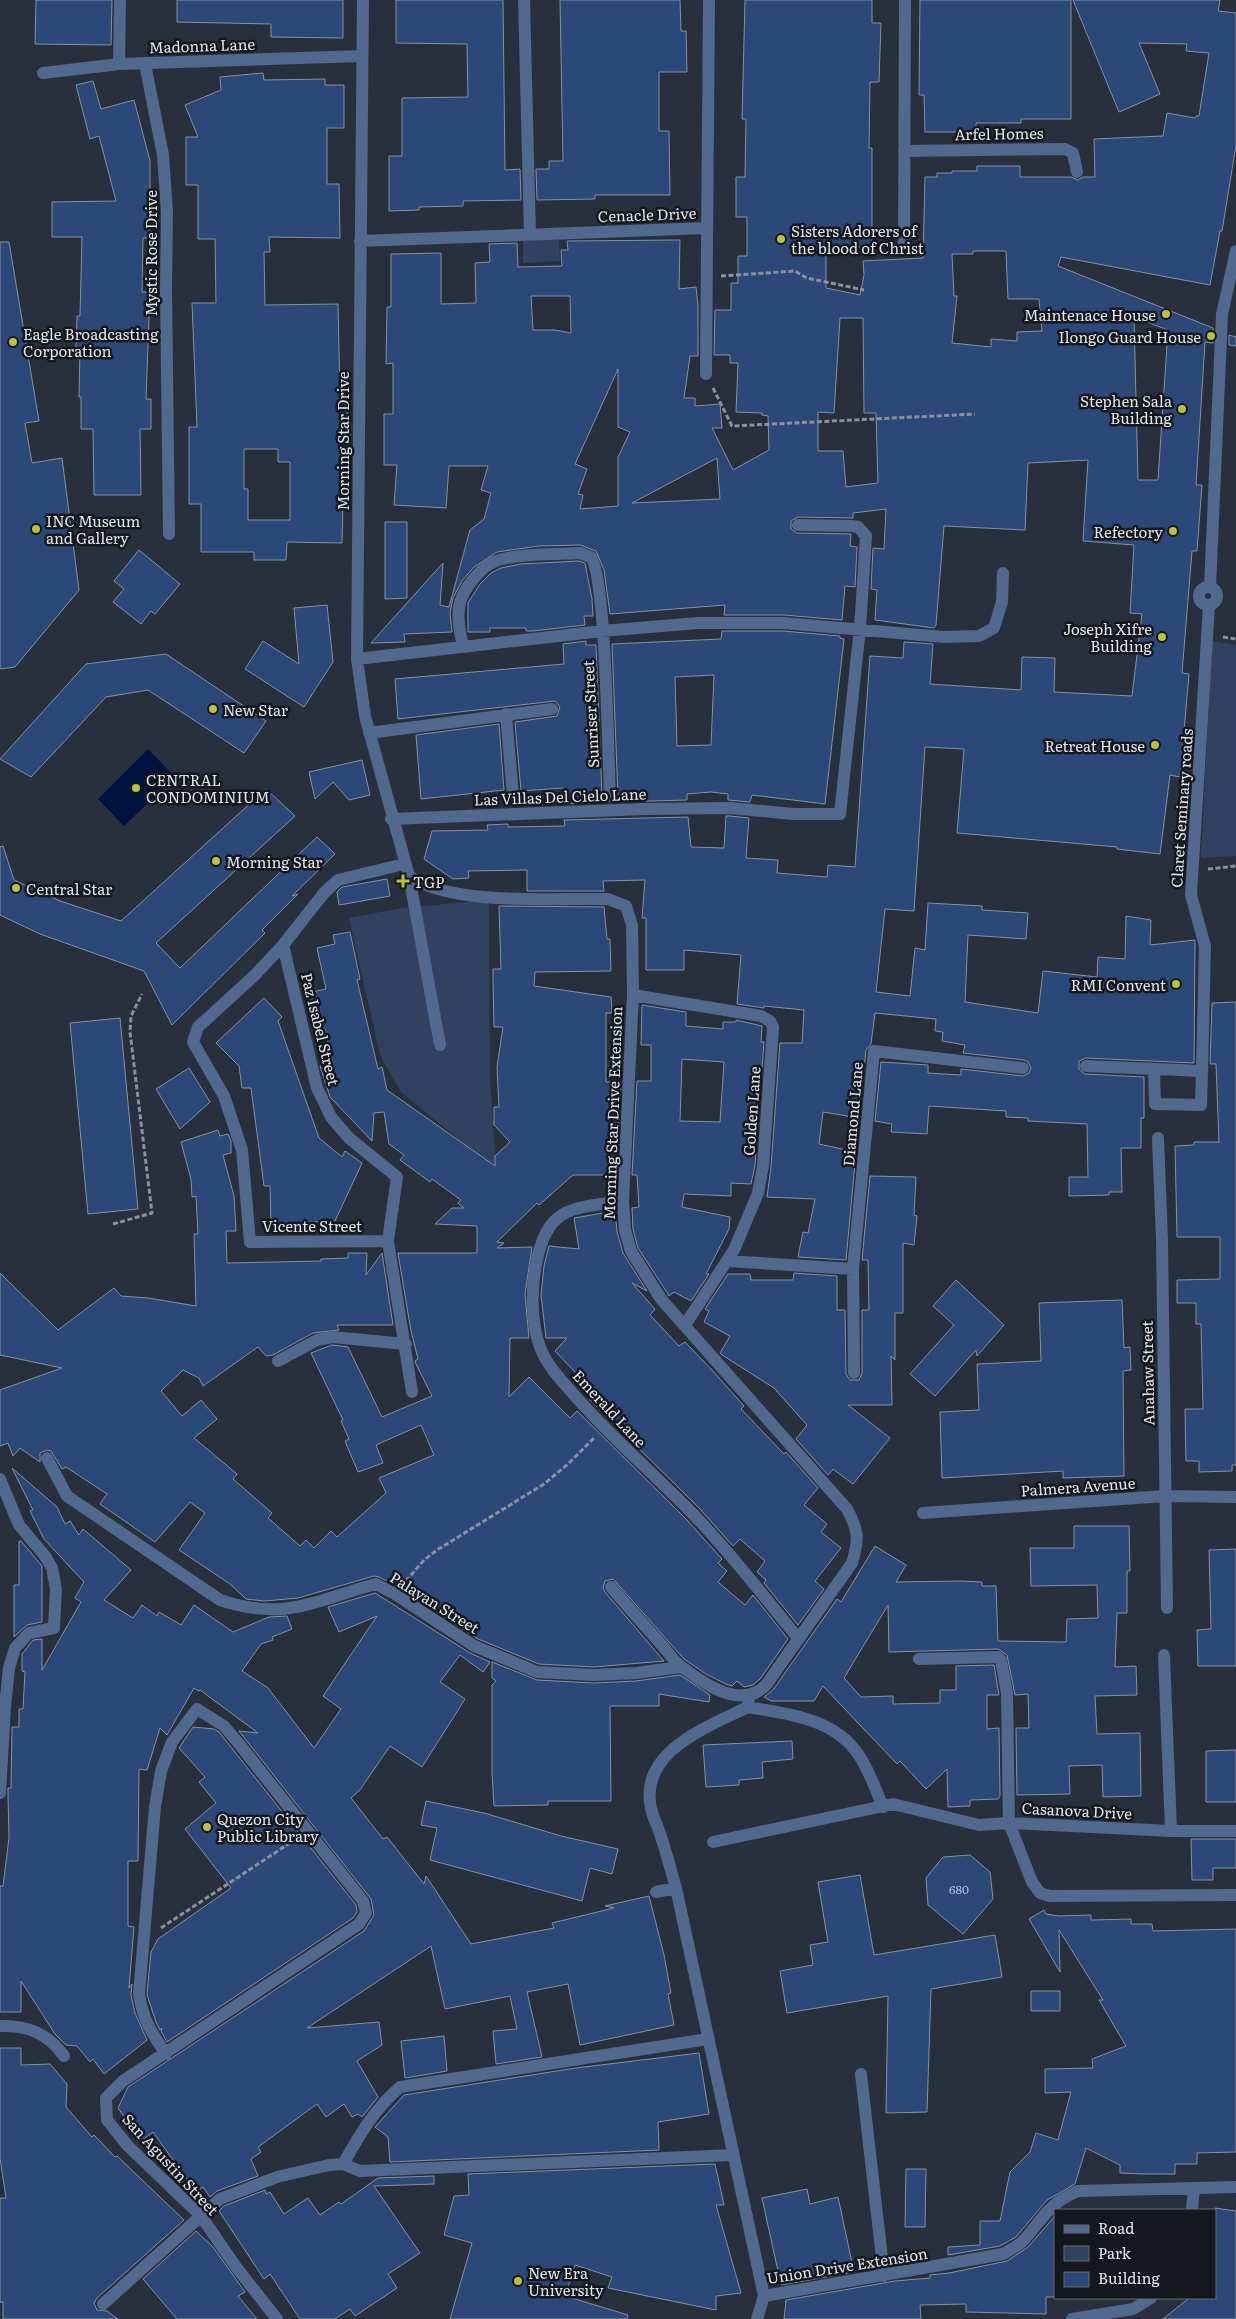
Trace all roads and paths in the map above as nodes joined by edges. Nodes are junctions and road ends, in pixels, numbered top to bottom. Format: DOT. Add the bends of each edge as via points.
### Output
graph roads {
  1 [pos="120,0"];
  2 [pos="363,0"];
  3 [pos="524,0"];
  4 [pos="709,0"];
  5 [pos="905,0"];
  6 [pos="362,56"];
  7 [pos="119,64"];
  8 [pos="145,64"];
  9 [pos="43,72"];
  10 [pos="904,151"];
  11 [pos="1078,172"];
  12 [pos="707,228"];
  13 [pos="530,235"];
  14 [pos="360,241"];
  15 [pos="904,250"];
  16 [pos="1236,251"];
  17 [pos="708,276"];
  18 [pos="864,290"];
  19 [pos="706,374"];
  20 [pos="975,414"];
  21 [pos="798,525"];
  22 [pos="169,534"];
  23 [pos="1003,573"];
  24 [pos="860,628"];
  25 [pos="602,631"];
  26 [pos="464,646"];
  27 [pos="357,659"];
  28 [pos="552,709"];
  29 [pos="506,714"];
  30 [pos="369,733"];
  31 [pos="513,796"];
  32 [pos="610,796"];
  33 [pos="391,819"];
  34 [pos="1236,866"];
  35 [pos="406,870"];
  36 [pos="1193,871"];
  37 [pos="283,945"];
  38 [pos="142,994"];
  39 [pos="633,995"];
  40 [pos="440,1045"];
  41 [pos="1086,1066"];
  42 [pos="1023,1068"];
  43 [pos="1154,1068"];
  44 [pos="1202,1071"];
  45 [pos="1158,1138"];
  46 [pos="623,1202"];
  47 [pos="113,1224"];
  48 [pos="388,1241"];
  49 [pos="727,1261"];
  50 [pos="853,1269"];
  51 [pos="685,1325"];
  52 [pos="406,1344"];
  53 [pos="278,1361"];
  54 [pos="854,1373"];
  55 [pos="412,1392"];
  56 [pos="603,1428"];
  57 [pos="48,1458"];
  58 [pos="0,1479"];
  59 [pos="1165,1496"];
  60 [pos="1236,1497"];
  61 [pos="923,1513"];
  62 [pos="611,1588"];
  63 [pos="395,1594"];
  64 [pos="1167,1608"];
  65 [pos="799,1639"];
  66 [pos="1164,1655"];
  67 [pos="918,1659"];
  68 [pos="681,1667"];
  69 [pos="749,1702"];
  70 [pos="0,1793"];
  71 [pos="883,1807"];
  72 [pos="1009,1823"];
  73 [pos="309,1831"];
  74 [pos="1171,1831"];
  75 [pos="1236,1831"];
  76 [pos="713,1842"];
  77 [pos="676,1888"];
  78 [pos="656,1892"];
  79 [pos="1236,1895"];
  80 [pos="144,1939"];
  81 [pos="0,2026"];
  82 [pos="708,2039"];
  83 [pos="166,2054"];
  84 [pos="64,2056"];
  85 [pos="861,2074"];
  86 [pos="733,2155"];
  87 [pos="343,2164"];
  88 [pos="1236,2187"];
  89 [pos="1194,2188"];
  90 [pos="1192,2209"];
  91 [pos="201,2216"];
  92 [pos="884,2276"];
  93 [pos="764,2296"];
  94 [pos="1149,2299"];
  95 [pos="102,2304"];
  96 [pos="277,2319"];
  97 [pos="757,2319"];
  98 [pos="1072,2319"];
  1 -- 7 [label="street"];
  2 -- 6 [label="street, Morning Star Drive"];
  3 -- 13 [label="street"];
  4 -- 12 [label="street, Cenacle Drive"];
  5 -- 10 [label="street"];
  6 -- 8 [label="street, Madonna Lane"];
  6 -- 14 [label="street, Morning Star Drive"];
  7 -- 8 [label="street, Madonna Lane"];
  7 -- 9 [label="street, Madonna Lane"];
  8 -- 22 [label="street, Mystic Rose Drive" via="163,155 168,212"];
  10 -- 11 [label="street, Arfel Homes" via="1064,149 1073,153"];
  10 -- 15 [label="street"];
  12 -- 13 [label="street, Cenacle Drive"];
  12 -- 17 [label="street"];
  13 -- 14 [label="street, Cenacle Drive"];
  14 -- 27 [label="street, Morning Star Drive"];
  16 -- 36 [label="street, Claret Seminary roads" via="1222,314 1210,587 1203,588 1199,596 1202,603 1209,606"];
  17 -- 18 [label="path" via="795,272 806,278"];
  17 -- 19 [label="street"];
  19 -- 20 [label="path" via="732,426"];
  21 -- 24 [label="street" via="852,526 863,531 867,542"];
  23 -- 24 [label="street" via="1002,602 994,628 978,636"];
  24 -- 25 [label="street" via="698,623"];
  24 -- 33 [label="street, Las Villas Del Cielo Lane" via="840,814 793,814 730,808"];
  25 -- 26 [label="street"];
  25 -- 26 [label="street, Sunriser Street" via="596,568 591,557 580,553 520,557 497,560 479,573 467,589 459,606"];
  25 -- 32 [label="street, Sunriser Street"];
  26 -- 27 [label="street"];
  27 -- 30 [label="street, Morning Star Drive"];
  28 -- 29 [label="street"];
  29 -- 30 [label="street"];
  29 -- 31 [label="street"];
  30 -- 33 [label="street, Morning Star Drive"];
  33 -- 35 [label="street, Morning Star Drive"];
  34 -- 36 [label="path"];
  35 -- 37 [label="street" via="338,880"];
  35 -- 39 [label="street, Morning Star Drive Extension" via="419,883 458,894 618,901 626,906 630,915"];
  35 -- 40 [label="street, Morning Star Drive"];
  36 -- 44 [label="street, Claret Seminary roads" via="1191,895 1205,946"];
  37 -- 48 [label="street, Paz Isabel Street" via="317,1088 331,1117 349,1138 397,1177"];
  37 -- 48 [label="street, Vicente Street" via="198,1027 194,1037 196,1047 224,1096 242,1150 250,1242"];
  38 -- 47 [label="path" via="131,1016 130,1032 152,1213"];
  39 -- 46 [label="street, Morning Star Drive Extension"];
  39 -- 49 [label="street, Golden Lane" via="761,1016 773,1026 758,1193"];
  41 -- 43 [label="street"];
  42 -- 50 [label="street, Diamond Lane" via="874,1052"];
  43 -- 44 [label="street"];
  43 -- 44 [label="street, Claret Seminary roads" via="1155,1104 1201,1105"];
  45 -- 59 [label="street, Anahaw Street"];
  46 -- 51 [label="street, Morning Star Drive Extension" via="625,1230 631,1251 661,1299"];
  46 -- 56 [label="street, Emerald Lane" via="584,1206 561,1215 540,1241 535,1269 535,1323 540,1347 554,1371"];
  48 -- 52 [label="street, Paz Isabel Street"];
  49 -- 50 [label="street"];
  49 -- 51 [label="street, Golden Lane"];
  50 -- 54 [label="street, Diamond Lane"];
  51 -- 65 [label="street, Morning Star Drive Extension" via="847,1509 856,1525 858,1544 852,1563"];
  52 -- 53 [label="street" via="332,1337 318,1340"];
  52 -- 55 [label="street, Paz Isabel Street"];
  56 -- 63 [label="path" via="544,1484 514,1500 424,1560"];
  56 -- 65 [label="street, Emerald Lane" via="694,1515"];
  57 -- 63 [label="street, Palayan Street" via="66,1496 220,1600 251,1609 273,1610 318,1602 376,1584"];
  58 -- 70 [label="street" via="19,1525 52,1568 56,1589 54,1628 29,1633 15,1648 5,1706"];
  59 -- 60 [label="street, Palmera Avenue"];
  59 -- 61 [label="street, Palmera Avenue"];
  59 -- 64 [label="street, Anahaw Street"];
  62 -- 68 [label="street"];
  63 -- 68 [label="street, Palayan Street" via="474,1646 537,1672 594,1675"];
  65 -- 69 [label="street, Morning Star Drive Extension" via="766,1685"];
  66 -- 74 [label="street"];
  67 -- 72 [label="street" via="998,1657 1001,1660 1007,1693"];
  68 -- 69 [label="street" via="724,1692"];
  69 -- 71 [label="street" via="811,1719 841,1734 864,1762"];
  69 -- 77 [label="street, Morning Star Drive Extension" via="693,1734 654,1769 651,1811"];
  71 -- 72 [label="street" via="893,1804 980,1824"];
  71 -- 76 [label="street"];
  72 -- 74 [label="street, Casanova Drive"];
  72 -- 79 [label="street, Casanova Drive" via="1032,1882 1040,1893 1050,1896"];
  73 -- 80 [label="path"];
  73 -- 80 [label="street" via="224,1726 197,1709 172,1742 161,1771"];
  73 -- 83 [label="street" via="363,1901 364,1919"];
  74 -- 75 [label="street, Casanova Drive"];
  77 -- 78 [label="street"];
  77 -- 82 [label="street, Union Drive Extension"];
  80 -- 83 [label="street" via="139,1994 142,2015"];
  81 -- 84 [label="street" via="29,2027 55,2044"];
  82 -- 86 [label="street, Union Drive Extension"];
  82 -- 87 [label="street" via="400,2087 371,2119"];
  83 -- 91 [label="street, San Agustin Street" via="123,2081 106,2098 107,2120 128,2146"];
  85 -- 92 [label="street"];
  86 -- 87 [label="street" via="360,2170"];
  86 -- 93 [label="street, Union Drive Extension"];
  87 -- 91 [label="street" via="277,2177 220,2199"];
  88 -- 89 [label="street, Union Drive Extension"];
  89 -- 90 [label="street"];
  89 -- 92 [label="street, Union Drive Extension" via="1078,2191 1061,2198 1045,2212 1022,2242 1003,2254"];
  91 -- 95 [label="street"];
  91 -- 96 [label="street, San Agustin Street" via="236,2268"];
  92 -- 93 [label="street, Union Drive Extension"];
  93 -- 97 [label="street"];
  94 -- 98 [label="street" via="1133,2309"];
}
